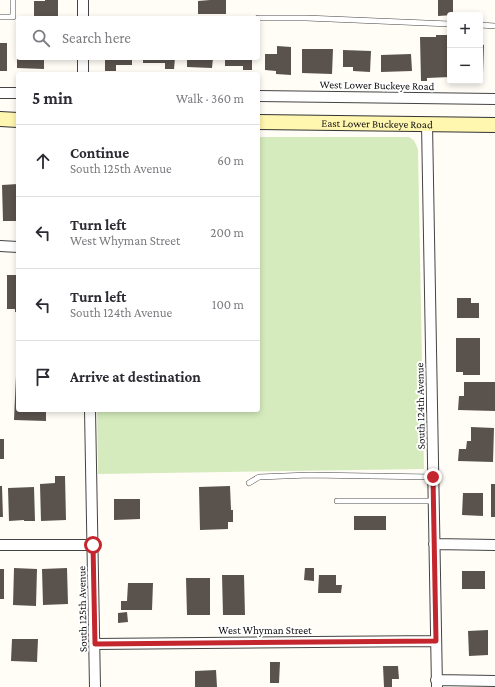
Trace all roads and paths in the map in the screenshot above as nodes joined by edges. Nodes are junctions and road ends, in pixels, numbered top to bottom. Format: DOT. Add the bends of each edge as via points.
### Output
graph roads {
  1 [pos="13,0"];
  2 [pos="83,0"];
  3 [pos="0,16"];
  4 [pos="83,16"];
  5 [pos="260,18"];
  6 [pos="447,24"];
  7 [pos="483,25"];
  8 [pos="495,26"];
  9 [pos="83,60"];
  10 [pos="84,72"];
  11 [pos="0,93"];
  12 [pos="16,93"];
  13 [pos="260,96"];
  14 [pos="495,99"];
  15 [pos="0,119"];
  16 [pos="16,120"];
  17 [pos="260,122"];
  18 [pos="427,124"];
  19 [pos="495,125"];
  20 [pos="0,246"];
  21 [pos="16,247"];
  22 [pos="90,412"];
  23 [pos="433,477"];
  24 [pos="249,483"];
  25 [pos="337,501"];
  26 [pos="433,501"];
  27 [pos="434,544"];
  28 [pos="0,545"];
  29 [pos="93,545"];
  30 [pos="495,545"];
  31 [pos="436,641"];
  32 [pos="95,644"];
  33 [pos="495,681"];
  34 [pos="437,684"];
  35 [pos="96,687"];
  1 -- 3 [label="lane" via="13,17"];
  2 -- 4 [label="street"];
  5 -- 6 [label="lane"];
  7 -- 8 [label="lane"];
  9 -- 10 [label="street"];
  11 -- 12 [label="street"];
  13 -- 14 [label="street, West Lower Buckeye Road"];
  15 -- 16 [label="main road"];
  17 -- 18 [label="main road, East Lower Buckeye Road"];
  18 -- 19 [label="main road, East Lower Buckeye Road"];
  18 -- 23 [label="street, South 124th Avenue"];
  20 -- 21 [label="street"];
  22 -- 29 [label="street, South 125th Avenue"];
  23 -- 24 [label="lane" via="258,477"];
  23 -- 26 [label="street, South 124th Avenue"];
  25 -- 26 [label="lane"];
  26 -- 27 [label="street, South 124th Avenue"];
  27 -- 30 [label="street"];
  27 -- 31 [label="street, South 124th Avenue"];
  28 -- 29 [label="street"];
  29 -- 32 [label="street, South 125th Avenue"];
  31 -- 32 [label="street, West Whyman Street"];
  31 -- 34 [label="street, South 124th Avenue"];
  32 -- 35 [label="street, South 125th Avenue"];
  33 -- 34 [label="street"];
}
